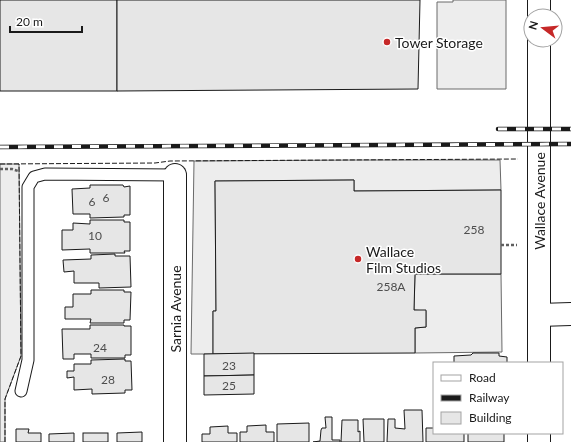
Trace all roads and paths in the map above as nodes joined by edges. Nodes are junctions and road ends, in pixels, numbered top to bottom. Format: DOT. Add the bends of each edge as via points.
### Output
graph roads {
  1 [pos="539,48"];
  2 [pos="175,175"];
  3 [pos="501,245"];
  4 [pos="517,245"];
  5 [pos="571,314"];
  6 [pos="539,315"];
  7 [pos="539,362"];
  8 [pos="21,391"];
  9 [pos="175,442"];
  1 -- 6 [label="street, Wallace Avenue"];
  2 -- 8 [label="lane" via="46,174 34,177 28,187 28,360"];
  2 -- 9 [label="street, Sarnia Avenue"];
  3 -- 4 [label="path"];
  5 -- 6 [label="street"];
  6 -- 7 [label="street, Wallace Avenue"];
}
